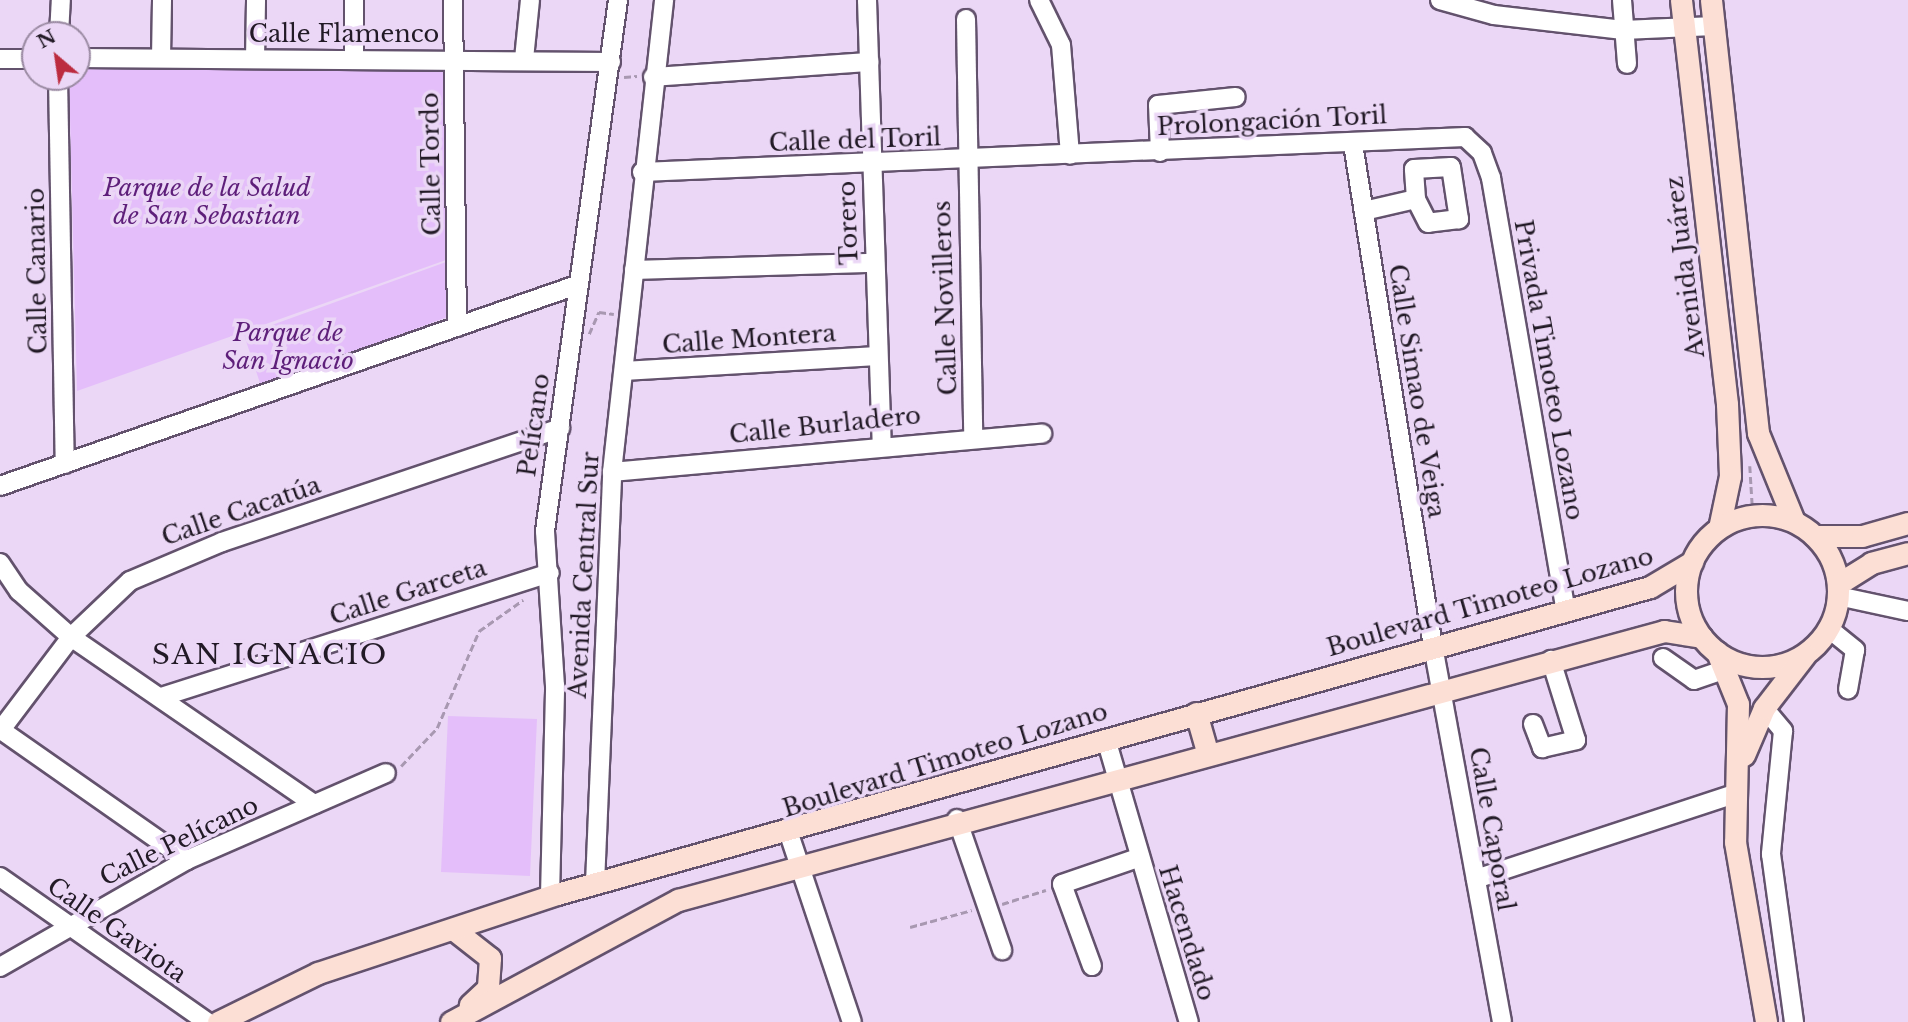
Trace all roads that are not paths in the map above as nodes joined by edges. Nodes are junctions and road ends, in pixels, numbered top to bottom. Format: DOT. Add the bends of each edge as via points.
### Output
graph roads {
  1 [pos="61,0"];
  2 [pos="162,0"];
  3 [pos="256,0"];
  4 [pos="354,0"];
  5 [pos="453,0"];
  6 [pos="530,0"];
  7 [pos="618,0"];
  8 [pos="664,0"];
  9 [pos="867,0"];
  10 [pos="1039,0"];
  11 [pos="1440,0"];
  12 [pos="1622,0"];
  13 [pos="1681,0"];
  14 [pos="1711,0"];
  15 [pos="966,19"];
  16 [pos="60,21"];
  17 [pos="1714,26"];
  18 [pos="1684,29"];
  19 [pos="1623,30"];
  20 [pos="354,57"];
  21 [pos="454,57"];
  22 [pos="91,58"];
  23 [pos="161,58"];
  24 [pos="0,59"];
  25 [pos="21,59"];
  26 [pos="255,59"];
  27 [pos="524,60"];
  28 [pos="611,62"];
  29 [pos="869,62"];
  30 [pos="1627,64"];
  31 [pos="653,77"];
  32 [pos="58,91"];
  33 [pos="1236,97"];
  34 [pos="1475,143"];
  35 [pos="1353,144"];
  36 [pos="1160,152"];
  37 [pos="1070,155"];
  38 [pos="966,160"];
  39 [pos="870,164"];
  40 [pos="642,172"];
  41 [pos="1416,199"];
  42 [pos="1364,211"];
  43 [pos="874,263"];
  44 [pos="634,270"];
  45 [pos="577,285"];
  46 [pos="457,327"];
  47 [pos="877,356"];
  48 [pos="624,371"];
  49 [pos="560,428"];
  50 [pos="1042,434"];
  51 [pos="973,435"];
  52 [pos="883,443"];
  53 [pos="65,464"];
  54 [pos="612,472"];
  55 [pos="0,486"];
  56 [pos="1794,521"];
  57 [pos="1908,523"];
  58 [pos="1719,528"];
  59 [pos="1815,536"];
  60 [pos="1908,553"];
  61 [pos="1692,562"];
  62 [pos="0,563"];
  63 [pos="550,573"];
  64 [pos="1838,590"];
  65 [pos="1566,610"];
  66 [pos="1908,611"];
  67 [pos="1828,628"];
  68 [pos="71,637"];
  69 [pos="1702,637"];
  70 [pos="1433,646"];
  71 [pos="1807,652"];
  72 [pos="1663,658"];
  73 [pos="1551,660"];
  74 [pos="1721,661"];
  75 [pos="1441,688"];
  76 [pos="1848,689"];
  77 [pos="162,696"];
  78 [pos="1764,708"];
  79 [pos="1196,713"];
  80 [pos="1532,724"];
  81 [pos="0,731"];
  82 [pos="1106,739"];
  83 [pos="1207,751"];
  84 [pos="1740,764"];
  85 [pos="386,773"];
  86 [pos="1116,776"];
  87 [pos="1735,794"];
  88 [pos="314,804"];
  89 [pos="957,819"];
  90 [pos="789,834"];
  91 [pos="1138,858"];
  92 [pos="187,860"];
  93 [pos="800,866"];
  94 [pos="0,877"];
  95 [pos="1476,879"];
  96 [pos="570,890"];
  97 [pos="67,926"];
  98 [pos="453,929"];
  99 [pos="1002,950"];
  100 [pos="1092,966"];
  101 [pos="0,967"];
  102 [pos="206,1022"];
  103 [pos="218,1022"];
  104 [pos="451,1022"];
  105 [pos="852,1022"];
  106 [pos="1189,1022"];
  107 [pos="1502,1022"];
  108 [pos="1766,1022"];
  109 [pos="1794,1022"];
  1 -- 16 [label="street"];
  2 -- 23 [label="street"];
  3 -- 26 [label="street"];
  4 -- 20 [label="street"];
  5 -- 21 [label="street, Calle Tordo"];
  6 -- 27 [label="street"];
  7 -- 28 [label="street, Pelícano"];
  8 -- 31 [label="street, Avenida Central Sur"];
  9 -- 29 [label="street, Torero"];
  10 -- 37 [label="street" via="1055,23"];
  11 -- 19 [label="street" via="1494,15"];
  12 -- 19 [label="street"];
  13 -- 18 [label="main road, Avenida Juárez"];
  14 -- 17 [label="main road"];
  15 -- 38 [label="street, Calle Novilleros"];
  17 -- 18 [label="street"];
  17 -- 56 [label="main road" via="1758,433"];
  18 -- 19 [label="street"];
  18 -- 58 [label="main road, Avenida Juárez" via="1727,404 1730,476"];
  19 -- 30 [label="street"];
  20 -- 21 [label="street, Calle Flamenco"];
  20 -- 26 [label="street, Calle Flamenco"];
  21 -- 27 [label="street, Calle Flamenco"];
  21 -- 46 [label="street, Calle Tordo"];
  22 -- 23 [label="street, Calle Flamenco"];
  23 -- 26 [label="street, Calle Flamenco"];
  24 -- 25 [label="street"];
  27 -- 28 [label="street, Calle Flamenco"];
  28 -- 45 [label="street, Pelícano"];
  29 -- 31 [label="street"];
  29 -- 39 [label="street, Torero"];
  31 -- 40 [label="street, Avenida Central Sur"];
  32 -- 53 [label="street, Calle Canario"];
  33 -- 36 [label="street" via="1158,105"];
  34 -- 35 [label="street, Prolongación Toril" via="1451,135"];
  34 -- 65 [label="street, Privada Timoteo Lozano" via="1491,178"];
  35 -- 36 [label="street, Prolongación Toril"];
  35 -- 42 [label="street, Calle Simao de Veiga"];
  36 -- 37 [label="street, Prolongación Toril"];
  37 -- 38 [label="street, Calle del Toril"];
  38 -- 39 [label="street, Calle del Toril"];
  38 -- 51 [label="street, Calle Novilleros"];
  39 -- 40 [label="street, Calle del Toril"];
  39 -- 43 [label="street, Torero"];
  40 -- 44 [label="street, Avenida Central Sur"];
  41 -- 42 [label="street"];
  42 -- 70 [label="street, Calle Simao de Veiga"];
  43 -- 44 [label="street"];
  43 -- 47 [label="street, Torero"];
  44 -- 48 [label="street, Avenida Central Sur"];
  45 -- 46 [label="street"];
  45 -- 49 [label="street, Pelícano"];
  46 -- 53 [label="street"];
  47 -- 48 [label="street, Calle Montera"];
  47 -- 52 [label="street, Torero"];
  48 -- 54 [label="street, Avenida Central Sur"];
  49 -- 63 [label="street, Pelícano" via="545,531"];
  49 -- 68 [label="street, Calle Cacatúa" via="159,566 112,594"];
  50 -- 51 [label="street, Calle Burladero"];
  51 -- 52 [label="street, Calle Burladero"];
  52 -- 54 [label="street, Calle Burladero"];
  53 -- 55 [label="street"];
  54 -- 96 [label="street, Avenida Central Sur"];
  56 -- 58 [label="main road" via="1753,515"];
  56 -- 59 [label="main road"];
  57 -- 59 [label="main road" via="1862,536"];
  58 -- 61 [label="main road"];
  59 -- 64 [label="main road"];
  60 -- 64 [label="main road" via="1871,563"];
  61 -- 65 [label="main road, Boulevard Timoteo Lozano" via="1650,587"];
  61 -- 69 [label="main road" via="1687,601"];
  62 -- 68 [label="street" via="19,592"];
  63 -- 77 [label="street, Calle Garceta"];
  63 -- 96 [label="street, Pelícano"];
  64 -- 66 [label="street"];
  64 -- 67 [label="main road"];
  65 -- 70 [label="main road, Boulevard Timoteo Lozano"];
  67 -- 71 [label="main road"];
  67 -- 76 [label="street" via="1855,650"];
  68 -- 77 [label="street"];
  68 -- 81 [label="street, Calle Cacatúa"];
  69 -- 73 [label="main road" via="1664,631"];
  69 -- 74 [label="main road"];
  70 -- 75 [label="street, Calle Caporal"];
  70 -- 79 [label="main road, Boulevard Timoteo Lozano"];
  71 -- 74 [label="main road" via="1753,666"];
  71 -- 78 [label="main road"];
  72 -- 74 [label="street" via="1694,681"];
  73 -- 75 [label="main road"];
  73 -- 80 [label="street" via="1576,740 1542,748"];
  74 -- 84 [label="main road" via="1738,704"];
  75 -- 83 [label="main road"];
  75 -- 95 [label="street, Calle Caporal"];
  77 -- 88 [label="street"];
  78 -- 84 [label="main road"];
  78 -- 109 [label="street" via="1783,732 1771,854"];
  79 -- 82 [label="main road, Boulevard Timoteo Lozano"];
  79 -- 83 [label="main road"];
  81 -- 92 [label="street"];
  82 -- 86 [label="street, Hacendado"];
  82 -- 90 [label="main road, Boulevard Timoteo Lozano"];
  83 -- 86 [label="main road"];
  84 -- 87 [label="main road"];
  85 -- 88 [label="street, Calle Pelícano"];
  86 -- 89 [label="main road"];
  86 -- 91 [label="street, Hacendado"];
  87 -- 95 [label="street"];
  87 -- 108 [label="main road" via="1738,867"];
  88 -- 92 [label="street, Calle Pelícano"];
  89 -- 93 [label="main road"];
  89 -- 99 [label="street"];
  90 -- 93 [label="street"];
  90 -- 96 [label="main road, Boulevard Timoteo Lozano"];
  91 -- 100 [label="street" via="1062,884"];
  91 -- 106 [label="street, Hacendado"];
  92 -- 97 [label="street, Calle Pelícano"];
  93 -- 104 [label="main road" via="678,900"];
  93 -- 105 [label="street"];
  94 -- 97 [label="street, Calle Gaviota"];
  95 -- 107 [label="street, Calle Caporal"];
  96 -- 98 [label="main road, Boulevard Timoteo Lozano"];
  97 -- 101 [label="street, Calle Pelícano"];
  97 -- 102 [label="street, Calle Gaviota"];
  98 -- 103 [label="main road, Boulevard Timoteo Lozano" via="318,973"];
  98 -- 104 [label="main road" via="478,944 493,975 480,998"];
}
